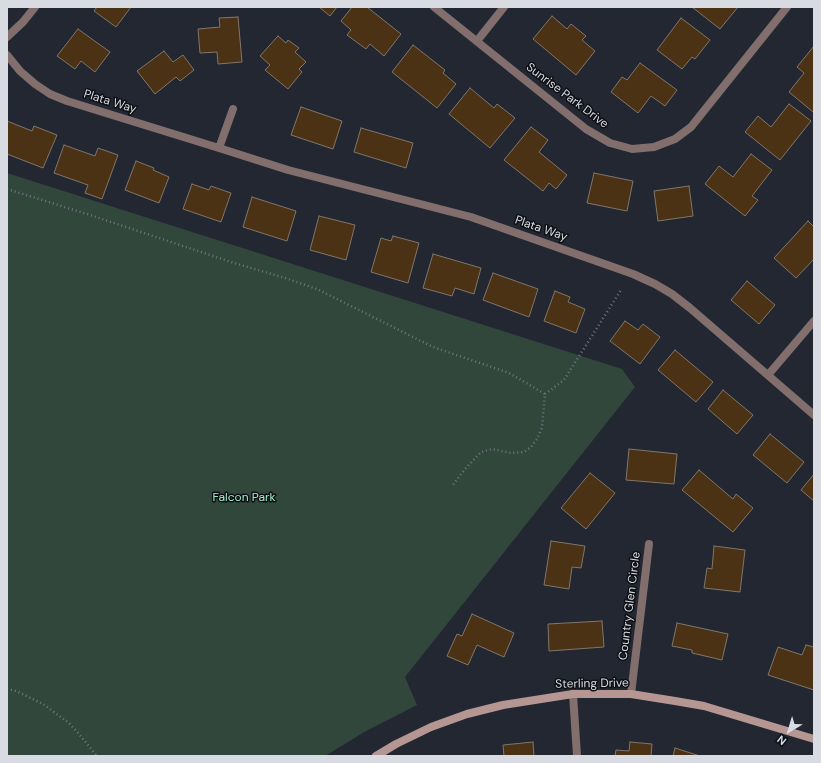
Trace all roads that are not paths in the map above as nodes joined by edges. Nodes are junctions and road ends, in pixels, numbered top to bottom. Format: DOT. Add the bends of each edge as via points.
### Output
graph roads {
  1 [pos="35,7"];
  2 [pos="434,7"];
  3 [pos="504,7"];
  4 [pos="787,7"];
  5 [pos="7,37"];
  6 [pos="477,41"];
  7 [pos="7,55"];
  8 [pos="233,109"];
  9 [pos="219,148"];
  10 [pos="814,321"];
  11 [pos="768,375"];
  12 [pos="814,415"];
  13 [pos="649,544"];
  14 [pos="573,694"];
  15 [pos="631,694"];
  16 [pos="814,739"];
  17 [pos="376,756"];
  18 [pos="577,756"];
  1 -- 5 [label="street"];
  2 -- 6 [label="street, Sunrise Park Drive"];
  3 -- 6 [label="street"];
  4 -- 6 [label="street, Sunrise Park Drive" via="691,127 675,139 654,147 632,149 610,143 586,129"];
  7 -- 9 [label="street, Plata Way" via="20,71 50,94"];
  8 -- 9 [label="street"];
  9 -- 11 [label="street, Plata Way" via="288,170 471,218 633,274 672,294"];
  10 -- 11 [label="street"];
  11 -- 12 [label="street, Plata Way"];
  13 -- 15 [label="street, Country Glen Circle"];
  14 -- 15 [label="street, Sterling Drive"];
  14 -- 17 [label="street, Sterling Drive" via="503,705 466,714 431,727"];
  14 -- 18 [label="street"];
  15 -- 16 [label="street, Sterling Drive" via="704,706"];
}
